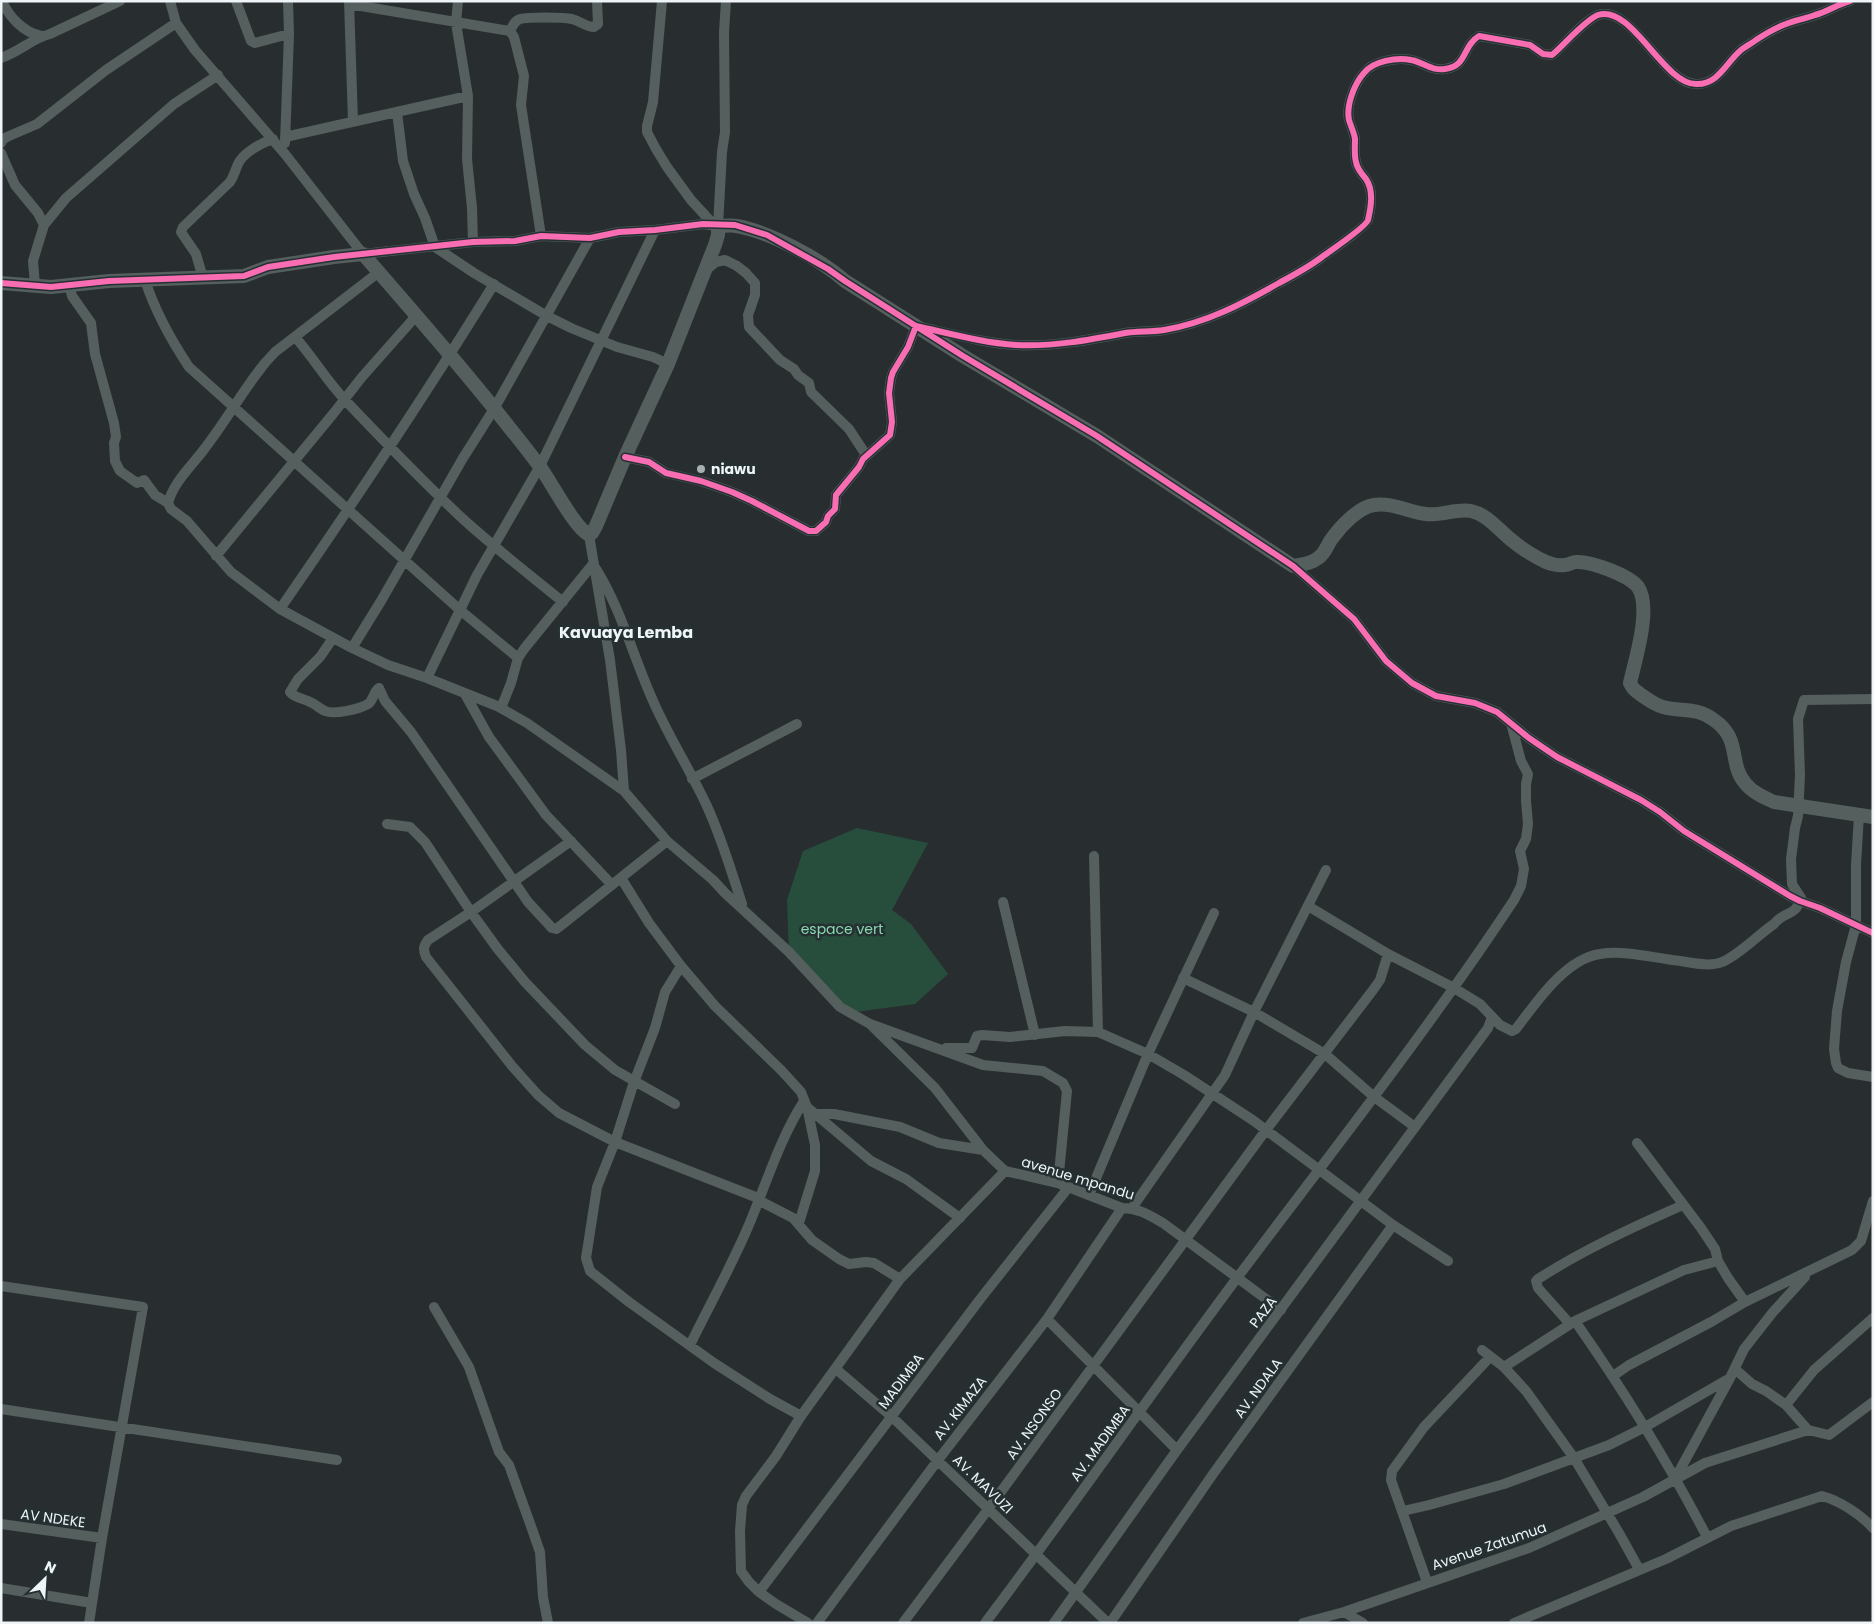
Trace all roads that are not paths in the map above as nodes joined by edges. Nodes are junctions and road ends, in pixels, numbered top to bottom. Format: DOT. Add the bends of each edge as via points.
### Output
graph roads {
  1 [pos="2,1"];
  2 [pos="120,1"];
  3 [pos="170,1"];
  4 [pos="236,1"];
  5 [pos="288,1"];
  6 [pos="458,1"];
  7 [pos="597,1"];
  8 [pos="662,1"];
  9 [pos="726,1"];
  10 [pos="1850,1"];
  11 [pos="349,2"];
  12 [pos="176,22"];
  13 [pos="456,23"];
  14 [pos="510,31"];
  15 [pos="290,34"];
  16 [pos="41,36"];
  17 [pos="1,58"];
  18 [pos="218,75"];
  19 [pos="468,96"];
  20 [pos="397,112"];
  21 [pos="353,121"];
  22 [pos="285,137"];
  23 [pos="273,139"];
  24 [pos="1,143"];
  25 [pos="1,153"];
  26 [pos="285,154"];
  27 [pos="44,225"];
  28 [pos="716,225"];
  29 [pos="655,230"];
  30 [pos="540,236"];
  31 [pos="590,238"];
  32 [pos="474,242"];
  33 [pos="435,247"];
  34 [pos="363,254"];
  35 [pos="705,271"];
  36 [pos="379,272"];
  37 [pos="203,278"];
  38 [pos="145,280"];
  39 [pos="1,282"];
  40 [pos="494,284"];
  41 [pos="35,285"];
  42 [pos="69,285"];
  43 [pos="416,316"];
  44 [pos="547,316"];
  45 [pos="916,326"];
  46 [pos="295,337"];
  47 [pos="602,341"];
  48 [pos="451,354"];
  49 [pos="668,364"];
  50 [pos="344,399"];
  51 [pos="234,406"];
  52 [pos="494,409"];
  53 [pos="389,445"];
  54 [pos="866,455"];
  55 [pos="625,457"];
  56 [pos="293,461"];
  57 [pos="540,466"];
  58 [pos="441,497"];
  59 [pos="168,502"];
  60 [pos="348,510"];
  61 [pos="588,536"];
  62 [pos="494,544"];
  63 [pos="216,556"];
  64 [pos="404,561"];
  65 [pos="593,564"];
  66 [pos="1293,566"];
  67 [pos="563,602"];
  68 [pos="280,608"];
  69 [pos="460,610"];
  70 [pos="333,638"];
  71 [pos="352,648"];
  72 [pos="518,658"];
  73 [pos="426,678"];
  74 [pos="465,694"];
  75 [pos="1873,700"];
  76 [pos="501,708"];
  77 [pos="1512,723"];
  78 [pos="798,724"];
  79 [pos="692,780"];
  80 [pos="624,791"];
  81 [pos="1798,805"];
  82 [pos="1866,816"];
  83 [pos="386,824"];
  84 [pos="571,841"];
  85 [pos="667,841"];
  86 [pos="1094,856"];
  87 [pos="1326,870"];
  88 [pos="622,878"];
  89 [pos="514,881"];
  90 [pos="612,885"];
  91 [pos="1800,901"];
  92 [pos="1003,902"];
  93 [pos="742,904"];
  94 [pos="1308,906"];
  95 [pos="471,912"];
  96 [pos="1214,913"];
  97 [pos="1856,925"];
  98 [pos="1873,933"];
  99 [pos="1388,954"];
  100 [pos="681,966"];
  101 [pos="1182,978"];
  102 [pos="1454,988"];
  103 [pos="1254,1012"];
  104 [pos="1492,1017"];
  105 [pos="870,1024"];
  106 [pos="1098,1032"];
  107 [pos="1035,1035"];
  108 [pos="935,1048"];
  109 [pos="1148,1054"];
  110 [pos="1325,1054"];
  111 [pos="1873,1077"];
  112 [pos="634,1082"];
  113 [pos="1213,1094"];
  114 [pos="1373,1096"];
  115 [pos="675,1104"];
  116 [pos="806,1104"];
  117 [pos="816,1114"];
  118 [pos="1415,1127"];
  119 [pos="1266,1130"];
  120 [pos="616,1142"];
  121 [pos="1637,1143"];
  122 [pos="983,1150"];
  123 [pos="1319,1169"];
  124 [pos="1005,1171"];
  125 [pos="1058,1183"];
  126 [pos="1068,1188"];
  127 [pos="1089,1195"];
  128 [pos="758,1198"];
  129 [pos="1873,1201"];
  130 [pos="1360,1202"];
  131 [pos="1682,1205"];
  132 [pos="1127,1208"];
  133 [pos="960,1218"];
  134 [pos="799,1223"];
  135 [pos="1393,1225"];
  136 [pos="1186,1239"];
  137 [pos="1448,1260"];
  138 [pos="1718,1261"];
  139 [pos="1811,1271"];
  140 [pos="900,1278"];
  141 [pos="1237,1278"];
  142 [pos="1,1286"];
  143 [pos="1745,1302"];
  144 [pos="434,1307"];
  145 [pos="1281,1310"];
  146 [pos="1873,1318"];
  147 [pos="1047,1320"];
  148 [pos="1573,1322"];
  149 [pos="690,1345"];
  150 [pos="1482,1350"];
  151 [pos="1490,1358"];
  152 [pos="1093,1366"];
  153 [pos="1504,1367"];
  154 [pos="1736,1368"];
  155 [pos="836,1369"];
  156 [pos="1613,1376"];
  157 [pos="1730,1378"];
  158 [pos="1873,1402"];
  159 [pos="1786,1405"];
  160 [pos="1,1410"];
  161 [pos="1139,1412"];
  162 [pos="801,1416"];
  163 [pos="892,1417"];
  164 [pos="1645,1427"];
  165 [pos="122,1428"];
  166 [pos="1808,1430"];
  167 [pos="1177,1450"];
  168 [pos="1574,1458"];
  169 [pos="337,1460"];
  170 [pos="938,1460"];
  171 [pos="1676,1477"];
  172 [pos="989,1508"];
  173 [pos="1403,1511"];
  174 [pos="1606,1513"];
  175 [pos="1,1524"];
  176 [pos="1873,1528"];
  177 [pos="1707,1537"];
  178 [pos="102,1538"];
  179 [pos="1037,1554"];
  180 [pos="1639,1569"];
  181 [pos="1427,1582"];
  182 [pos="1,1588"];
  183 [pos="759,1592"];
  184 [pos="1076,1592"];
  185 [pos="92,1603"];
  186 [pos="1344,1612"];
  187 [pos="89,1623"];
  188 [pos="548,1623"];
  189 [pos="808,1623"];
  190 [pos="818,1623"];
  191 [pos="903,1623"];
  192 [pos="985,1623"];
  193 [pos="1054,1623"];
  194 [pos="1109,1623"];
  195 [pos="1303,1623"];
  196 [pos="1363,1623"];
  197 [pos="1514,1623"];
  1 -- 16 [label="street" via="20,25"];
  2 -- 16 [label="street"];
  3 -- 12 [label="street"];
  4 -- 15 [label="street" via="255,44"];
  5 -- 15 [label="street"];
  6 -- 13 [label="street"];
  7 -- 14 [label="street" via="598,24 594,28 574,19 528,18 514,22"];
  8 -- 28 [label="street" via="653,102 647,132 691,200"];
  9 -- 28 [label="street" via="725,124"];
  10 -- 45 [label="street" via="1777,27 1740,50 1720,74 1703,84 1686,82 1673,75 1630,28 1605,14 1590,20 1552,55 1544,54 1530,44 1479,36 1456,66 1436,70 1410,60 1388,60 1364,71 1348,112 1355,138 1356,164 1372,192 1366,225 1268,290 1208,319 1164,330 1057,344 1015,345"];
  11 -- 13 [label="street"];
  11 -- 21 [label="street"];
  12 -- 18 [label="street"];
  12 -- 24 [label="street" via="106,70 37,124 3,139"];
  13 -- 14 [label="street"];
  13 -- 19 [label="street"];
  14 -- 30 [label="street" via="524,76 522,115"];
  15 -- 22 [label="street"];
  16 -- 17 [label="street"];
  18 -- 23 [label="street"];
  18 -- 27 [label="street" via="174,104 66,198"];
  19 -- 20 [label="street"];
  19 -- 32 [label="street" via="468,170"];
  20 -- 21 [label="street"];
  20 -- 33 [label="street" via="403,161"];
  21 -- 22 [label="street"];
  22 -- 26 [label="street"];
  23 -- 26 [label="street"];
  23 -- 37 [label="street" via="240,160 230,182 183,227 181,232 196,254"];
  25 -- 27 [label="street" via="15,185"];
  26 -- 34 [label="street"];
  27 -- 41 [label="street" via="33,261"];
  28 -- 29 [label="street"];
  28 -- 35 [label="street" via="718,235"];
  28 -- 45 [label="street" via="749,228 783,243"];
  29 -- 31 [label="street"];
  29 -- 47 [label="street"];
  30 -- 31 [label="street"];
  30 -- 32 [label="street" via="515,241"];
  31 -- 44 [label="street"];
  32 -- 33 [label="street"];
  33 -- 34 [label="street"];
  33 -- 40 [label="street"];
  34 -- 36 [label="street"];
  34 -- 37 [label="street" via="268,267 244,276"];
  35 -- 49 [label="street"];
  35 -- 54 [label="street" via="724,260 746,273 755,289 748,315 749,327 780,360 809,382 811,392 849,429"];
  36 -- 43 [label="street"];
  36 -- 46 [label="street"];
  37 -- 38 [label="street"];
  38 -- 42 [label="street"];
  38 -- 51 [label="street" via="168,334 189,367"];
  39 -- 41 [label="street"];
  40 -- 44 [label="street"];
  40 -- 48 [label="street"];
  41 -- 42 [label="street"];
  42 -- 59 [label="street" via="72,296 91,323 95,354 114,423 115,461 120,471 138,483 144,480 155,495"];
  43 -- 48 [label="street"];
  43 -- 50 [label="street"];
  44 -- 47 [label="street"];
  44 -- 52 [label="street"];
  45 -- 54 [label="street" via="891,378 890,435"];
  45 -- 66 [label="street" via="1097,436"];
  46 -- 50 [label="street"];
  46 -- 51 [label="street" via="265,363"];
  47 -- 49 [label="street"];
  47 -- 57 [label="street"];
  48 -- 52 [label="street"];
  48 -- 53 [label="street"];
  49 -- 55 [label="street"];
  50 -- 53 [label="street"];
  50 -- 56 [label="street"];
  51 -- 56 [label="street"];
  51 -- 59 [label="street" via="182,476"];
  52 -- 57 [label="street"];
  52 -- 58 [label="street"];
  53 -- 58 [label="street"];
  53 -- 60 [label="street"];
  54 -- 55 [label="street" via="838,492 835,509 813,532 732,492"];
  55 -- 61 [label="street" via="596,526"];
  56 -- 60 [label="street"];
  56 -- 63 [label="street"];
  57 -- 61 [label="street" via="578,526"];
  57 -- 62 [label="street"];
  58 -- 62 [label="street"];
  58 -- 64 [label="street"];
  59 -- 63 [label="street"];
  60 -- 64 [label="street"];
  60 -- 68 [label="street"];
  61 -- 65 [label="street"];
  62 -- 67 [label="street"];
  62 -- 69 [label="street"];
  63 -- 68 [label="street" via="231,572"];
  64 -- 69 [label="street"];
  64 -- 71 [label="street"];
  65 -- 67 [label="street"];
  65 -- 79 [label="street" via="624,624 653,702"];
  65 -- 80 [label="street" via="610,660"];
  66 -- 77 [label="street" via="1354,619 1386,661 1412,683 1436,696 1485,706"];
  66 -- 81 [label="street" via="1319,558 1332,538 1362,510 1384,505 1426,514 1473,512 1488,519 1515,543 1546,562 1565,565 1587,563 1613,572 1636,585 1642,600 1644,621 1630,683 1632,689 1662,707 1707,714 1721,724 1731,738 1737,769 1745,784 1774,802"];
  67 -- 72 [label="street"];
  68 -- 70 [label="street"];
  69 -- 72 [label="street"];
  69 -- 73 [label="street"];
  70 -- 71 [label="street"];
  70 -- 89 [label="street" via="290,692 333,714 366,705 379,688 385,701 411,732"];
  71 -- 73 [label="street"];
  72 -- 76 [label="street"];
  73 -- 74 [label="street"];
  74 -- 76 [label="street"];
  74 -- 84 [label="street" via="489,737 546,815"];
  75 -- 81 [label="street" via="1804,700 1798,719"];
  76 -- 80 [label="street"];
  77 -- 91 [label="street" via="1557,757 1641,800 1684,832"];
  77 -- 102 [label="street, AV. MADIMBA" via="1521,761 1528,774 1528,824 1520,852 1524,869 1521,886"];
  78 -- 79 [label="street"];
  79 -- 93 [label="street" via="718,832"];
  80 -- 85 [label="street"];
  81 -- 82 [label="street"];
  81 -- 91 [label="street" via="1791,868 1792,884"];
  82 -- 97 [label="street" via="1856,865"];
  83 -- 95 [label="street" via="410,827 425,842"];
  84 -- 89 [label="street"];
  84 -- 90 [label="street"];
  85 -- 88 [label="street"];
  85 -- 105 [label="street" via="789,952 840,1007"];
  86 -- 106 [label="street"];
  87 -- 94 [label="street, AV. KIMAZA"];
  88 -- 90 [label="street"];
  88 -- 100 [label="street" via="649,923"];
  89 -- 90 [label="street" via="539,916 556,929"];
  89 -- 95 [label="street"];
  91 -- 97 [label="street"];
  91 -- 104 [label="street" via="1792,912 1779,917 1721,962 1631,955 1588,957 1548,989 1516,1029 1507,1030"];
  92 -- 107 [label="street"];
  94 -- 99 [label="street"];
  94 -- 103 [label="street, AV. KIMAZA"];
  95 -- 112 [label="street" via="525,982 585,1045"];
  95 -- 120 [label="street" via="428,940 423,950 426,956 488,1037 538,1095 559,1113"];
  96 -- 101 [label="street"];
  97 -- 98 [label="street"];
  97 -- 111 [label="street" via="1837,1010 1834,1049 1838,1068"];
  99 -- 102 [label="street"];
  99 -- 110 [label="street, AV. NSONSO" via="1374,990"];
  100 -- 112 [label="street" via="666,992"];
  100 -- 116 [label="street" via="715,1006 782,1071 801,1092"];
  101 -- 103 [label="street"];
  101 -- 109 [label="street"];
  102 -- 104 [label="street" via="1480,1004"];
  102 -- 114 [label="street, AV. MADIMBA"];
  103 -- 110 [label="street"];
  103 -- 113 [label="street, AV. KIMAZA" via="1226,1075"];
  104 -- 118 [label="street, PAZA" via="1488,1028"];
  105 -- 108 [label="street"];
  105 -- 122 [label="street, avenue mpandu" via="935,1088"];
  106 -- 107 [label="street"];
  106 -- 109 [label="street"];
  107 -- 108 [label="street" via="1010,1038 982,1035 977,1036 972,1048"];
  108 -- 125 [label="street" via="983,1064 1043,1071 1063,1083 1067,1091"];
  109 -- 113 [label="street"];
  109 -- 127 [label="street"];
  110 -- 114 [label="street"];
  110 -- 119 [label="street, AV. NSONSO"];
  112 -- 115 [label="street"];
  112 -- 120 [label="street"];
  113 -- 119 [label="street"];
  113 -- 132 [label="street, AV. KIMAZA"];
  114 -- 118 [label="street"];
  114 -- 123 [label="street, AV. MADIMBA"];
  116 -- 117 [label="street"];
  116 -- 128 [label="street" via="791,1124"];
  116 -- 134 [label="street" via="815,1145 815,1171"];
  117 -- 122 [label="street" via="834,1114 900,1127 933,1141"];
  117 -- 133 [label="street" via="871,1161 906,1179"];
  118 -- 130 [label="street, PAZA"];
  119 -- 123 [label="street"];
  119 -- 136 [label="street, AV. NSONSO"];
  120 -- 128 [label="street"];
  120 -- 149 [label="street" via="597,1187 586,1248 590,1271"];
  121 -- 131 [label="street"];
  122 -- 124 [label="street, avenue mpandu"];
  123 -- 130 [label="street"];
  123 -- 141 [label="street, AV. MADIMBA"];
  124 -- 125 [label="street, avenue mpandu"];
  124 -- 133 [label="street"];
  125 -- 126 [label="street, avenue mpandu"];
  126 -- 127 [label="street, avenue mpandu"];
  126 -- 163 [label="street, MADIMBA"];
  127 -- 132 [label="street, avenue mpandu"];
  128 -- 134 [label="street"];
  128 -- 149 [label="street" via="748,1227"];
  129 -- 139 [label="street" via="1858,1245"];
  130 -- 135 [label="street"];
  130 -- 145 [label="street, PAZA"];
  131 -- 138 [label="street" via="1701,1228"];
  131 -- 148 [label="street" via="1538,1278 1538,1288"];
  132 -- 136 [label="street, avenue mpandu" via="1146,1213"];
  132 -- 147 [label="street, AV. KIMAZA"];
  133 -- 140 [label="street"];
  134 -- 140 [label="street" via="812,1240 839,1259 849,1264 874,1263"];
  135 -- 137 [label="street"];
  135 -- 194 [label="street, AV. NDALA"];
  136 -- 141 [label="street, avenue mpandu"];
  136 -- 152 [label="street, AV. NSONSO"];
  138 -- 143 [label="street"];
  138 -- 148 [label="street" via="1684,1270"];
  139 -- 143 [label="street"];
  139 -- 154 [label="street" via="1758,1330 1744,1349"];
  140 -- 155 [label="street"];
  141 -- 145 [label="street, avenue mpandu"];
  141 -- 161 [label="street, AV. MADIMBA"];
  142 -- 165 [label="street" via="143,1307"];
  143 -- 156 [label="street"];
  144 -- 188 [label="street" via="469,1367 499,1452 509,1466 529,1520 540,1552"];
  145 -- 167 [label="street, PAZA"];
  146 -- 159 [label="street" via="1814,1370"];
  147 -- 152 [label="street"];
  147 -- 170 [label="street, AV. KIMAZA"];
  148 -- 153 [label="street"];
  148 -- 156 [label="street"];
  149 -- 162 [label="street" via="740,1380"];
  150 -- 151 [label="street"];
  151 -- 153 [label="street"];
  151 -- 173 [label="street" via="1424,1427 1392,1471 1391,1480"];
  152 -- 161 [label="street"];
  152 -- 172 [label="street, AV. NSONSO"];
  153 -- 168 [label="street" via="1526,1391"];
  154 -- 157 [label="street"];
  154 -- 159 [label="street" via="1752,1384"];
  155 -- 162 [label="street"];
  155 -- 163 [label="street, AV. MAVUZI"];
  156 -- 164 [label="street"];
  157 -- 164 [label="street"];
  157 -- 171 [label="street"];
  158 -- 166 [label="street" via="1829,1435"];
  159 -- 166 [label="street"];
  160 -- 165 [label="street"];
  161 -- 167 [label="street"];
  161 -- 179 [label="street, AV. MADIMBA"];
  162 -- 183 [label="street" via="742,1505 741,1571"];
  163 -- 170 [label="street, AV. MAVUZI"];
  163 -- 183 [label="street, MADIMBA"];
  164 -- 168 [label="street"];
  164 -- 171 [label="street"];
  165 -- 169 [label="street"];
  165 -- 178 [label="street"];
  166 -- 171 [label="street, Avenue Zatumua" via="1705,1463"];
  167 -- 184 [label="street, PAZA"];
  168 -- 173 [label="street" via="1504,1484"];
  168 -- 174 [label="street"];
  170 -- 172 [label="street, AV. MAVUZI"];
  170 -- 190 [label="street, AV. KIMAZA"];
  171 -- 174 [label="street, Avenue Zatumua" via="1643,1497"];
  171 -- 177 [label="street"];
  172 -- 179 [label="street, AV. MAVUZI"];
  172 -- 191 [label="street, AV. NSONSO"];
  173 -- 181 [label="street"];
  174 -- 180 [label="street"];
  174 -- 181 [label="street, Avenue Zatumua" via="1529,1548"];
  175 -- 178 [label="street, AV NDEKE"];
  176 -- 177 [label="street" via="1844,1506 1822,1496"];
  177 -- 180 [label="street"];
  178 -- 185 [label="street"];
  179 -- 184 [label="street, AV. MAVUZI"];
  179 -- 192 [label="street, AV. MADIMBA"];
  180 -- 197 [label="street"];
  181 -- 186 [label="street, Avenue Zatumua"];
  182 -- 185 [label="street"];
  183 -- 189 [label="street"];
  184 -- 193 [label="street, PAZA"];
  184 -- 194 [label="street, AV. MAVUZI"];
  185 -- 187 [label="street"];
  186 -- 195 [label="street, Avenue Zatumua"];
  186 -- 196 [label="street"];
}
